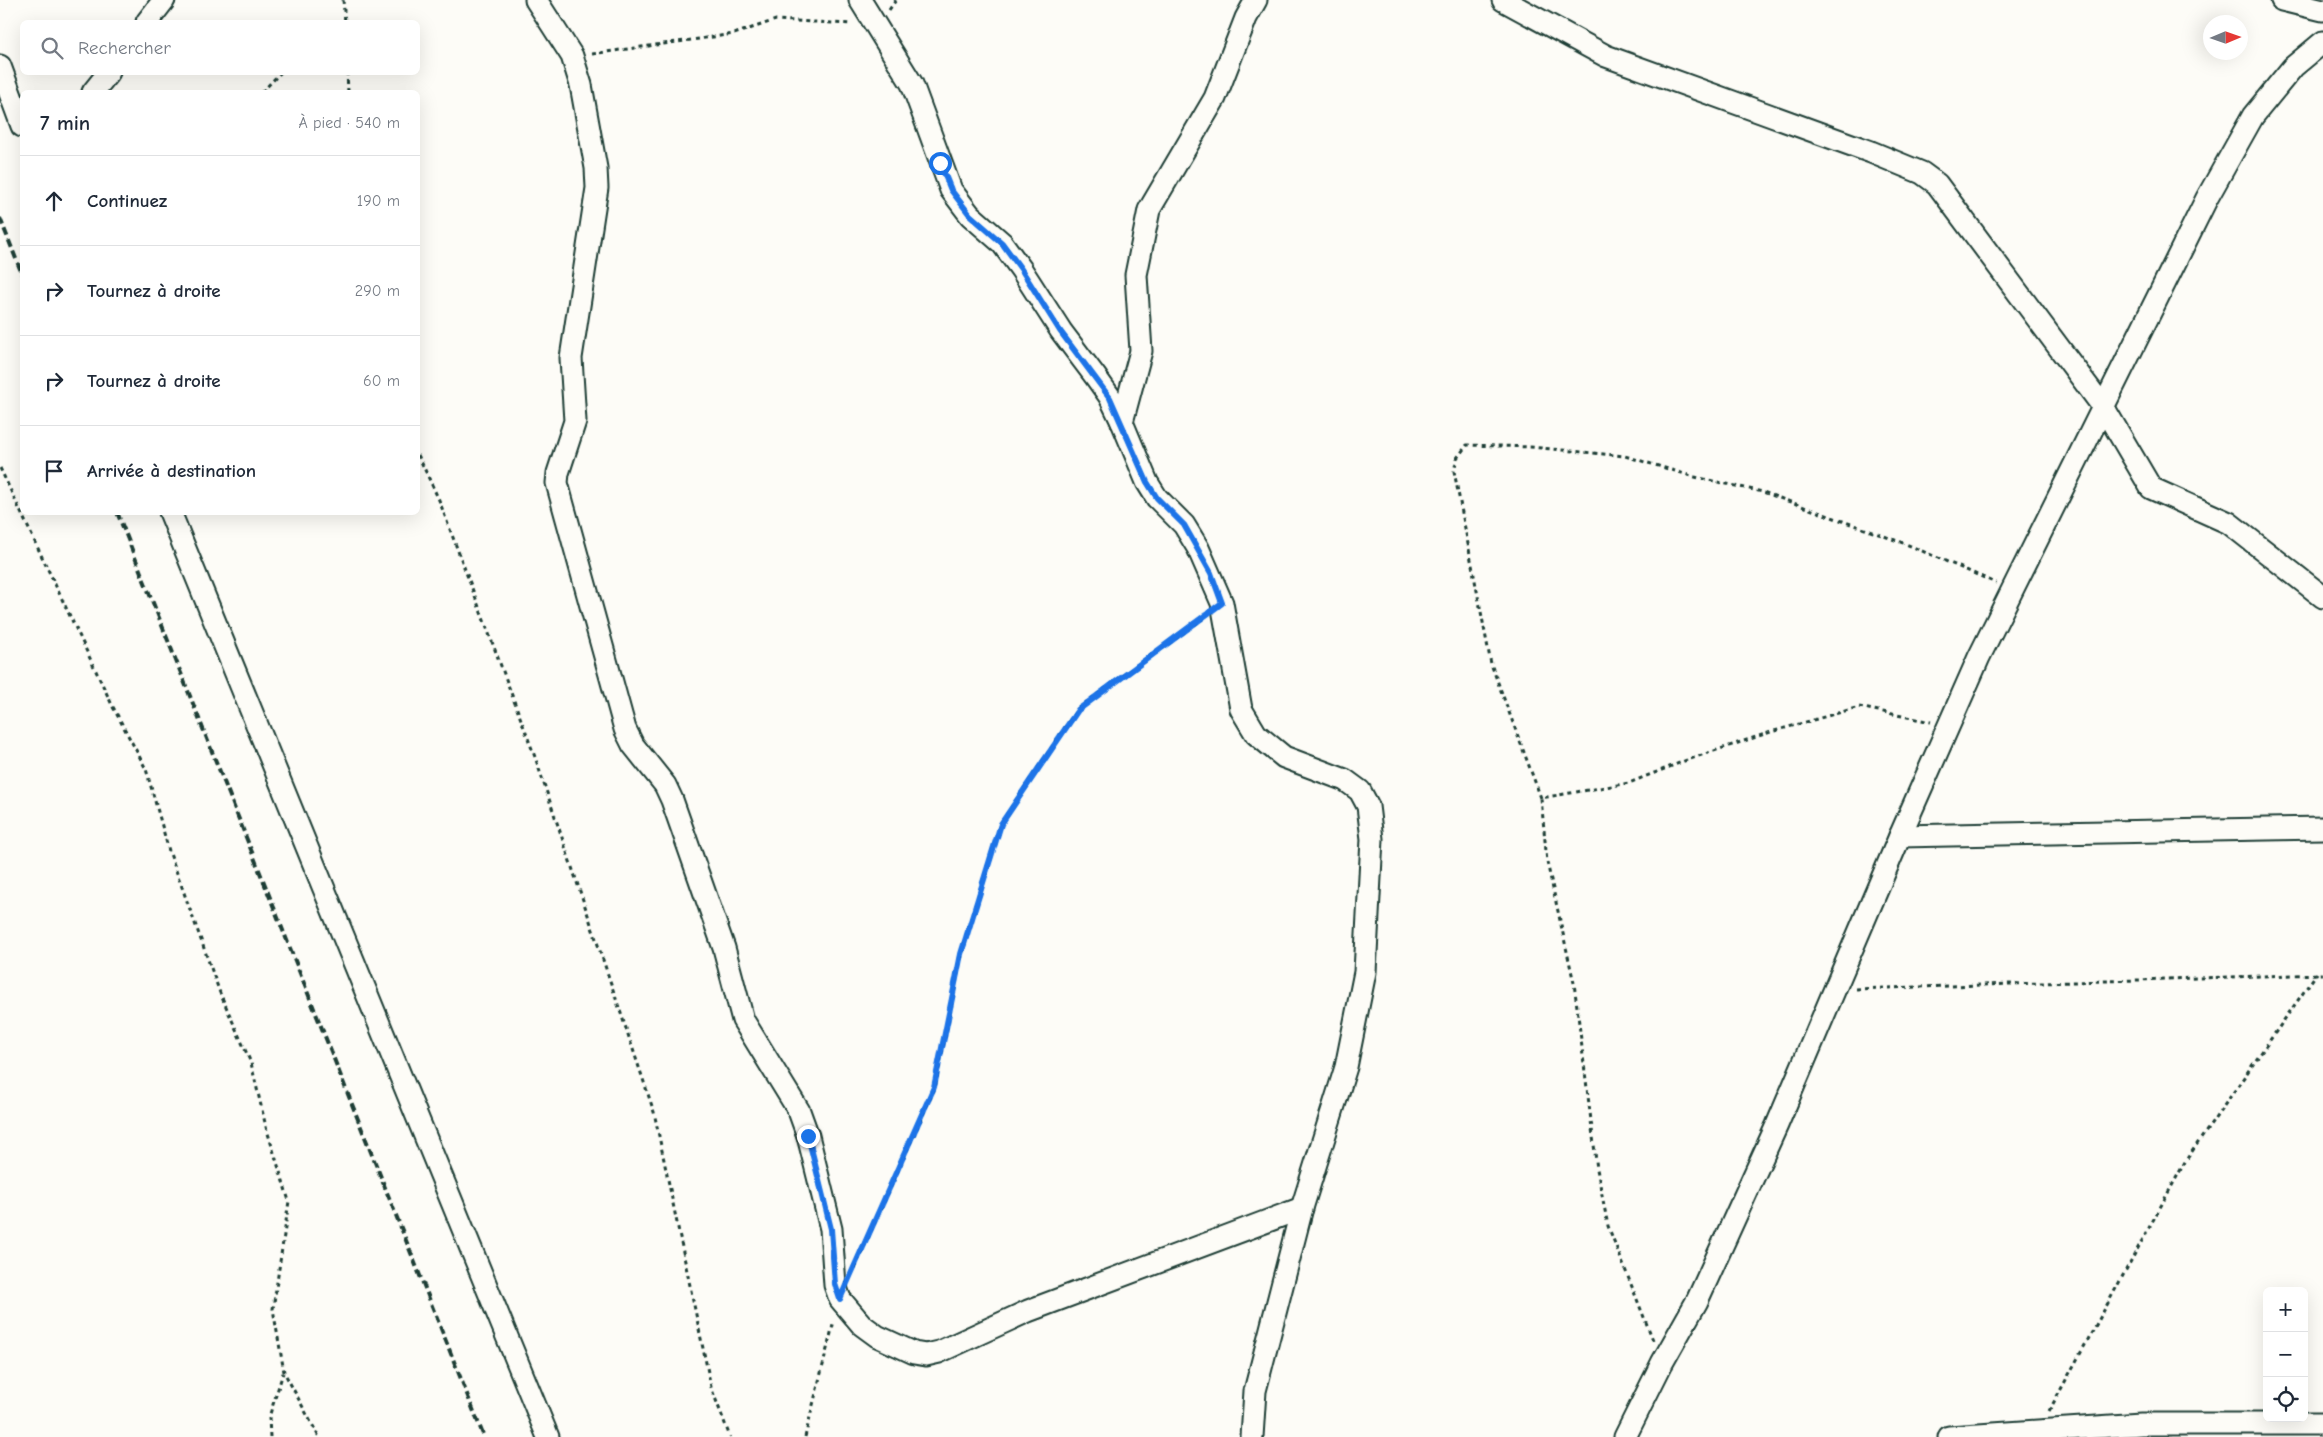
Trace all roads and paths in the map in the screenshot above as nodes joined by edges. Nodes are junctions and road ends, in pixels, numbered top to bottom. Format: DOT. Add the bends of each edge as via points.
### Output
graph roads {
  1 [pos="164,0"];
  2 [pos="343,0"];
  3 [pos="536,0"];
  4 [pos="860,0"];
  5 [pos="896,0"];
  6 [pos="1256,0"];
  7 [pos="1503,0"];
  8 [pos="2282,0"];
  9 [pos="2323,10"];
  10 [pos="149,20"];
  11 [pos="345,20"];
  12 [pos="877,27"];
  13 [pos="2323,42"];
  14 [pos="572,56"];
  15 [pos="0,66"];
  16 [pos="107,75"];
  17 [pos="278,75"];
  18 [pos="347,75"];
  19 [pos="95,90"];
  20 [pos="264,90"];
  21 [pos="348,90"];
  22 [pos="20,121"];
  23 [pos="2104,408"];
  24 [pos="1122,422"];
  25 [pos="420,459"];
  26 [pos="0,468"];
  27 [pos="20,510"];
  28 [pos="22,515"];
  29 [pos="171,515"];
  30 [pos="2013,589"];
  31 [pos="2323,597"];
  32 [pos="1222,603"];
  33 [pos="1936,724"];
  34 [pos="1541,798"];
  35 [pos="2323,828"];
  36 [pos="1900,836"];
  37 [pos="2317,974"];
  38 [pos="2323,974"];
  39 [pos="1834,990"];
  40 [pos="1302,1208"];
  41 [pos="840,1299"];
  42 [pos="1662,1363"];
  43 [pos="284,1372"];
  44 [pos="2323,1424"];
  45 [pos="2038,1434"];
  46 [pos="270,1437"];
  47 [pos="319,1437"];
  48 [pos="548,1437"];
  49 [pos="730,1437"];
  50 [pos="805,1437"];
  51 [pos="1252,1437"];
  52 [pos="1625,1437"];
  53 [pos="1949,1437"];
  1 -- 10 [label="street"];
  2 -- 11 [label="path"];
  3 -- 14 [label="street"];
  4 -- 12 [label="street"];
  5 -- 12 [label="path"];
  6 -- 24 [label="street" via="1215,98 1149,210 1136,275 1141,351"];
  7 -- 23 [label="street" via="1606,56 1871,152 1937,184"];
  8 -- 9 [label="street"];
  12 -- 14 [label="path" via="776,20 734,34"];
  12 -- 24 [label="street" via="912,84 951,190 970,215 1002,243 1060,331 1110,398"];
  13 -- 23 [label="street" via="2293,67 2253,116 2207,198"];
  14 -- 41 [label="street" via="596,168 597,188 571,358 575,421 557,483 625,729 633,745 665,784 724,948 743,1020 799,1111 808,1136 831,1229 835,1284"];
  15 -- 22 [label="street"];
  16 -- 19 [label="street"];
  17 -- 20 [label="path"];
  18 -- 21 [label="path"];
  23 -- 30 [label="street"];
  23 -- 31 [label="street" via="2151,488 2229,523"];
  24 -- 32 [label="street" via="1147,482 1157,498 1184,525 1211,573"];
  25 -- 49 [label="path" via="439,500 535,757 654,1112 711,1388"];
  26 -- 27 [label="path"];
  28 -- 43 [label="path" via="113,707 146,769 170,851 217,984 251,1063 266,1127 289,1201 273,1309"];
  29 -- 48 [label="street"];
  30 -- 34 [label="path" via="1906,544 1764,492 1625,456 1467,445 1454,471 1490,664"];
  30 -- 36 [label="street" via="1979,657"];
  32 -- 40 [label="street" via="1241,709 1256,734 1284,757 1345,780 1360,791 1368,806 1372,839 1365,972 1346,1067"];
  32 -- 41 [label="path" via="1078,710 1001,824 961,954 934,1087"];
  33 -- 34 [label="path" via="1859,707 1771,732 1629,783"];
  34 -- 42 [label="path" via="1548,868 1574,983 1597,1169 1608,1226"];
  35 -- 36 [label="street"];
  36 -- 39 [label="street"];
  37 -- 38 [label="path"];
  37 -- 39 [label="path"];
  37 -- 45 [label="path" via="2186,1160"];
  39 -- 42 [label="street" via="1697,1301"];
  40 -- 41 [label="street" via="1028,1311 926,1355 877,1336 862,1326"];
  40 -- 51 [label="street" via="1255,1391"];
  41 -- 50 [label="path"];
  42 -- 52 [label="street"];
  43 -- 46 [label="path" via="270,1417"];
  43 -- 47 [label="path"];
  44 -- 45 [label="street" via="2141,1424"];
  45 -- 53 [label="street"];
}
